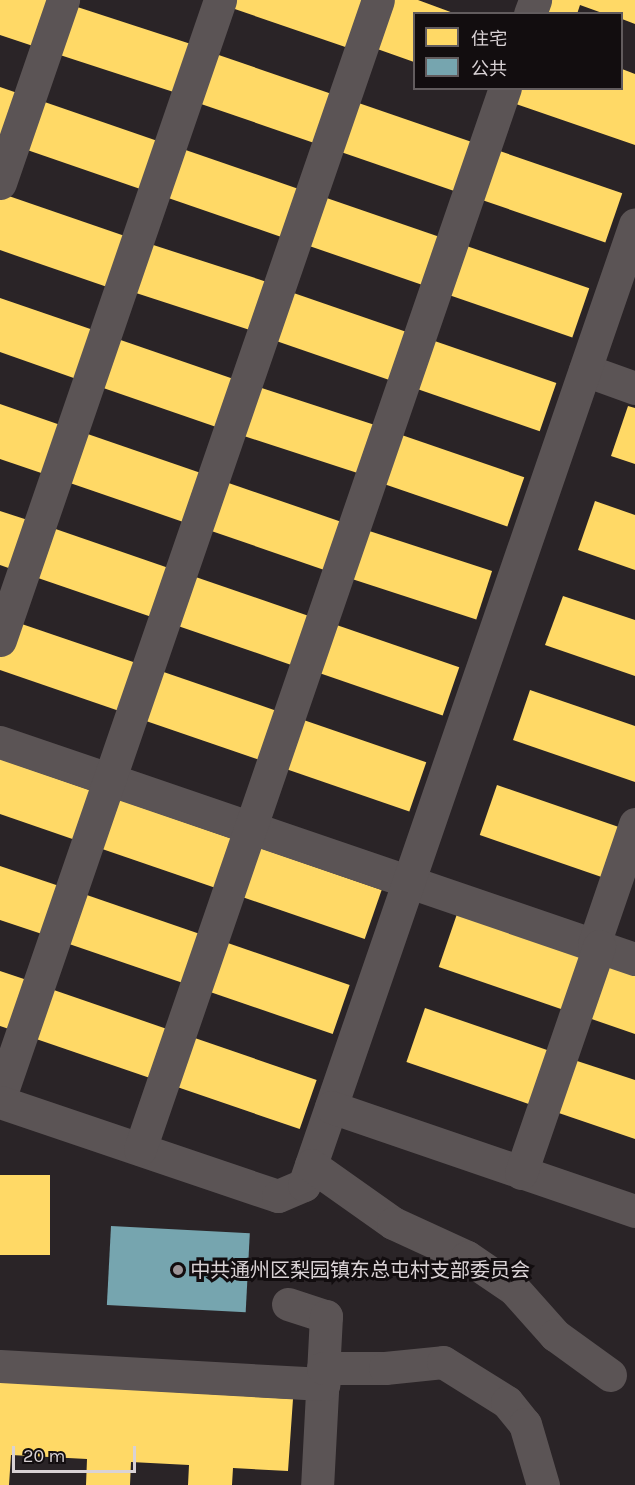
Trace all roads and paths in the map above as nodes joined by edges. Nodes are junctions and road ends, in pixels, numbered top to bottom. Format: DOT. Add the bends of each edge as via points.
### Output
graph roads {
  1 [pos="63,0"];
  2 [pos="220,0"];
  3 [pos="378,0"];
  4 [pos="504,90"];
  5 [pos="0,183"];
  6 [pos="635,224"];
  7 [pos="585,370"];
  8 [pos="635,388"];
  9 [pos="0,640"];
  10 [pos="0,742"];
  11 [pos="110,779"];
  12 [pos="635,824"];
  13 [pos="250,827"];
  14 [pos="409,881"];
  15 [pos="596,945"];
  16 [pos="635,958"];
  17 [pos="0,1099"];
  18 [pos="331,1107"];
  19 [pos="140,1149"];
  20 [pos="311,1165"];
  21 [pos="521,1173"];
  22 [pos="635,1211"];
  23 [pos="288,1304"];
  24 [pos="0,1366"];
  25 [pos="610,1375"];
  26 [pos="323,1376"];
  27 [pos="317,1485"];
  28 [pos="543,1485"];
  1 -- 5 [label="street"];
  2 -- 9 [label="street"];
  3 -- 11 [label="street"];
  4 -- 13 [label="street"];
  6 -- 7 [label="street"];
  7 -- 8 [label="street"];
  7 -- 14 [label="street"];
  10 -- 11 [label="street"];
  11 -- 13 [label="street"];
  11 -- 17 [label="street"];
  12 -- 15 [label="street"];
  13 -- 14 [label="street"];
  13 -- 19 [label="street"];
  14 -- 15 [label="street"];
  14 -- 18 [label="street"];
  15 -- 16 [label="street"];
  15 -- 21 [label="street"];
  17 -- 19 [label="street"];
  18 -- 20 [label="street"];
  18 -- 21 [label="street"];
  19 -- 20 [label="street" via="278,1196 304,1185"];
  20 -- 25 [label="street" via="393,1223 467,1257 514,1289 555,1335"];
  21 -- 22 [label="street"];
  23 -- 26 [label="street" via="326,1316"];
  24 -- 26 [label="street"];
  26 -- 27 [label="street"];
  26 -- 28 [label="street" via="443,1362 507,1402 525,1424"];
}
